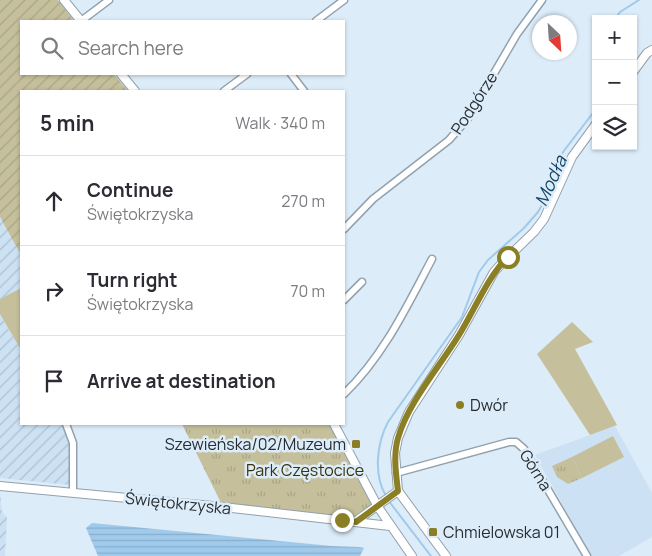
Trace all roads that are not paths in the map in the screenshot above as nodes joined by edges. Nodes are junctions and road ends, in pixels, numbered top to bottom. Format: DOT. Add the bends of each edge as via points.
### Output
graph roads {
  1 [pos="64,0"];
  2 [pos="109,0"];
  3 [pos="344,0"];
  4 [pos="542,0"];
  5 [pos="80,20"];
  6 [pos="82,20"];
  7 [pos="317,20"];
  8 [pos="652,50"];
  9 [pos="637,67"];
  10 [pos="123,75"];
  11 [pos="246,75"];
  12 [pos="292,75"];
  13 [pos="134,90"];
  14 [pos="225,90"];
  15 [pos="303,90"];
  16 [pos="592,130"];
  17 [pos="345,228"];
  18 [pos="432,259"];
  19 [pos="362,282"];
  20 [pos="345,299"];
  21 [pos="345,393"];
  22 [pos="66,425"];
  23 [pos="335,425"];
  24 [pos="396,473"];
  25 [pos="0,486"];
  26 [pos="73,493"];
  27 [pos="394,494"];
  28 [pos="381,504"];
  29 [pos="356,522"];
  30 [pos="390,526"];
  31 [pos="412,556"];
  32 [pos="446,556"];
  33 [pos="587,556"];
  1 -- 5 [label="street"];
  2 -- 6 [label="street"];
  3 -- 7 [label="street"];
  4 -- 17 [label="street, Podgórze" via="517,34 468,118 449,140 373,199"];
  8 -- 9 [label="street"];
  10 -- 13 [label="street"];
  11 -- 14 [label="street"];
  12 -- 15 [label="street"];
  16 -- 24 [label="street" via="572,157 544,219 494,272 459,335 408,412 398,438"];
  18 -- 21 [label="street" via="373,361"];
  19 -- 20 [label="street"];
  22 -- 26 [label="street" via="73,443"];
  23 -- 28 [label="street"];
  24 -- 27 [label="street"];
  24 -- 33 [label="street, Górna" via="516,442 524,449"];
  25 -- 26 [label="street, Świętokrzyska"];
  26 -- 29 [label="street, Świętokrzyska"];
  27 -- 28 [label="street"];
  27 -- 32 [label="street"];
  28 -- 29 [label="street"];
  28 -- 30 [label="street"];
  29 -- 30 [label="street, Świętokrzyska"];
  30 -- 31 [label="street"];
}
